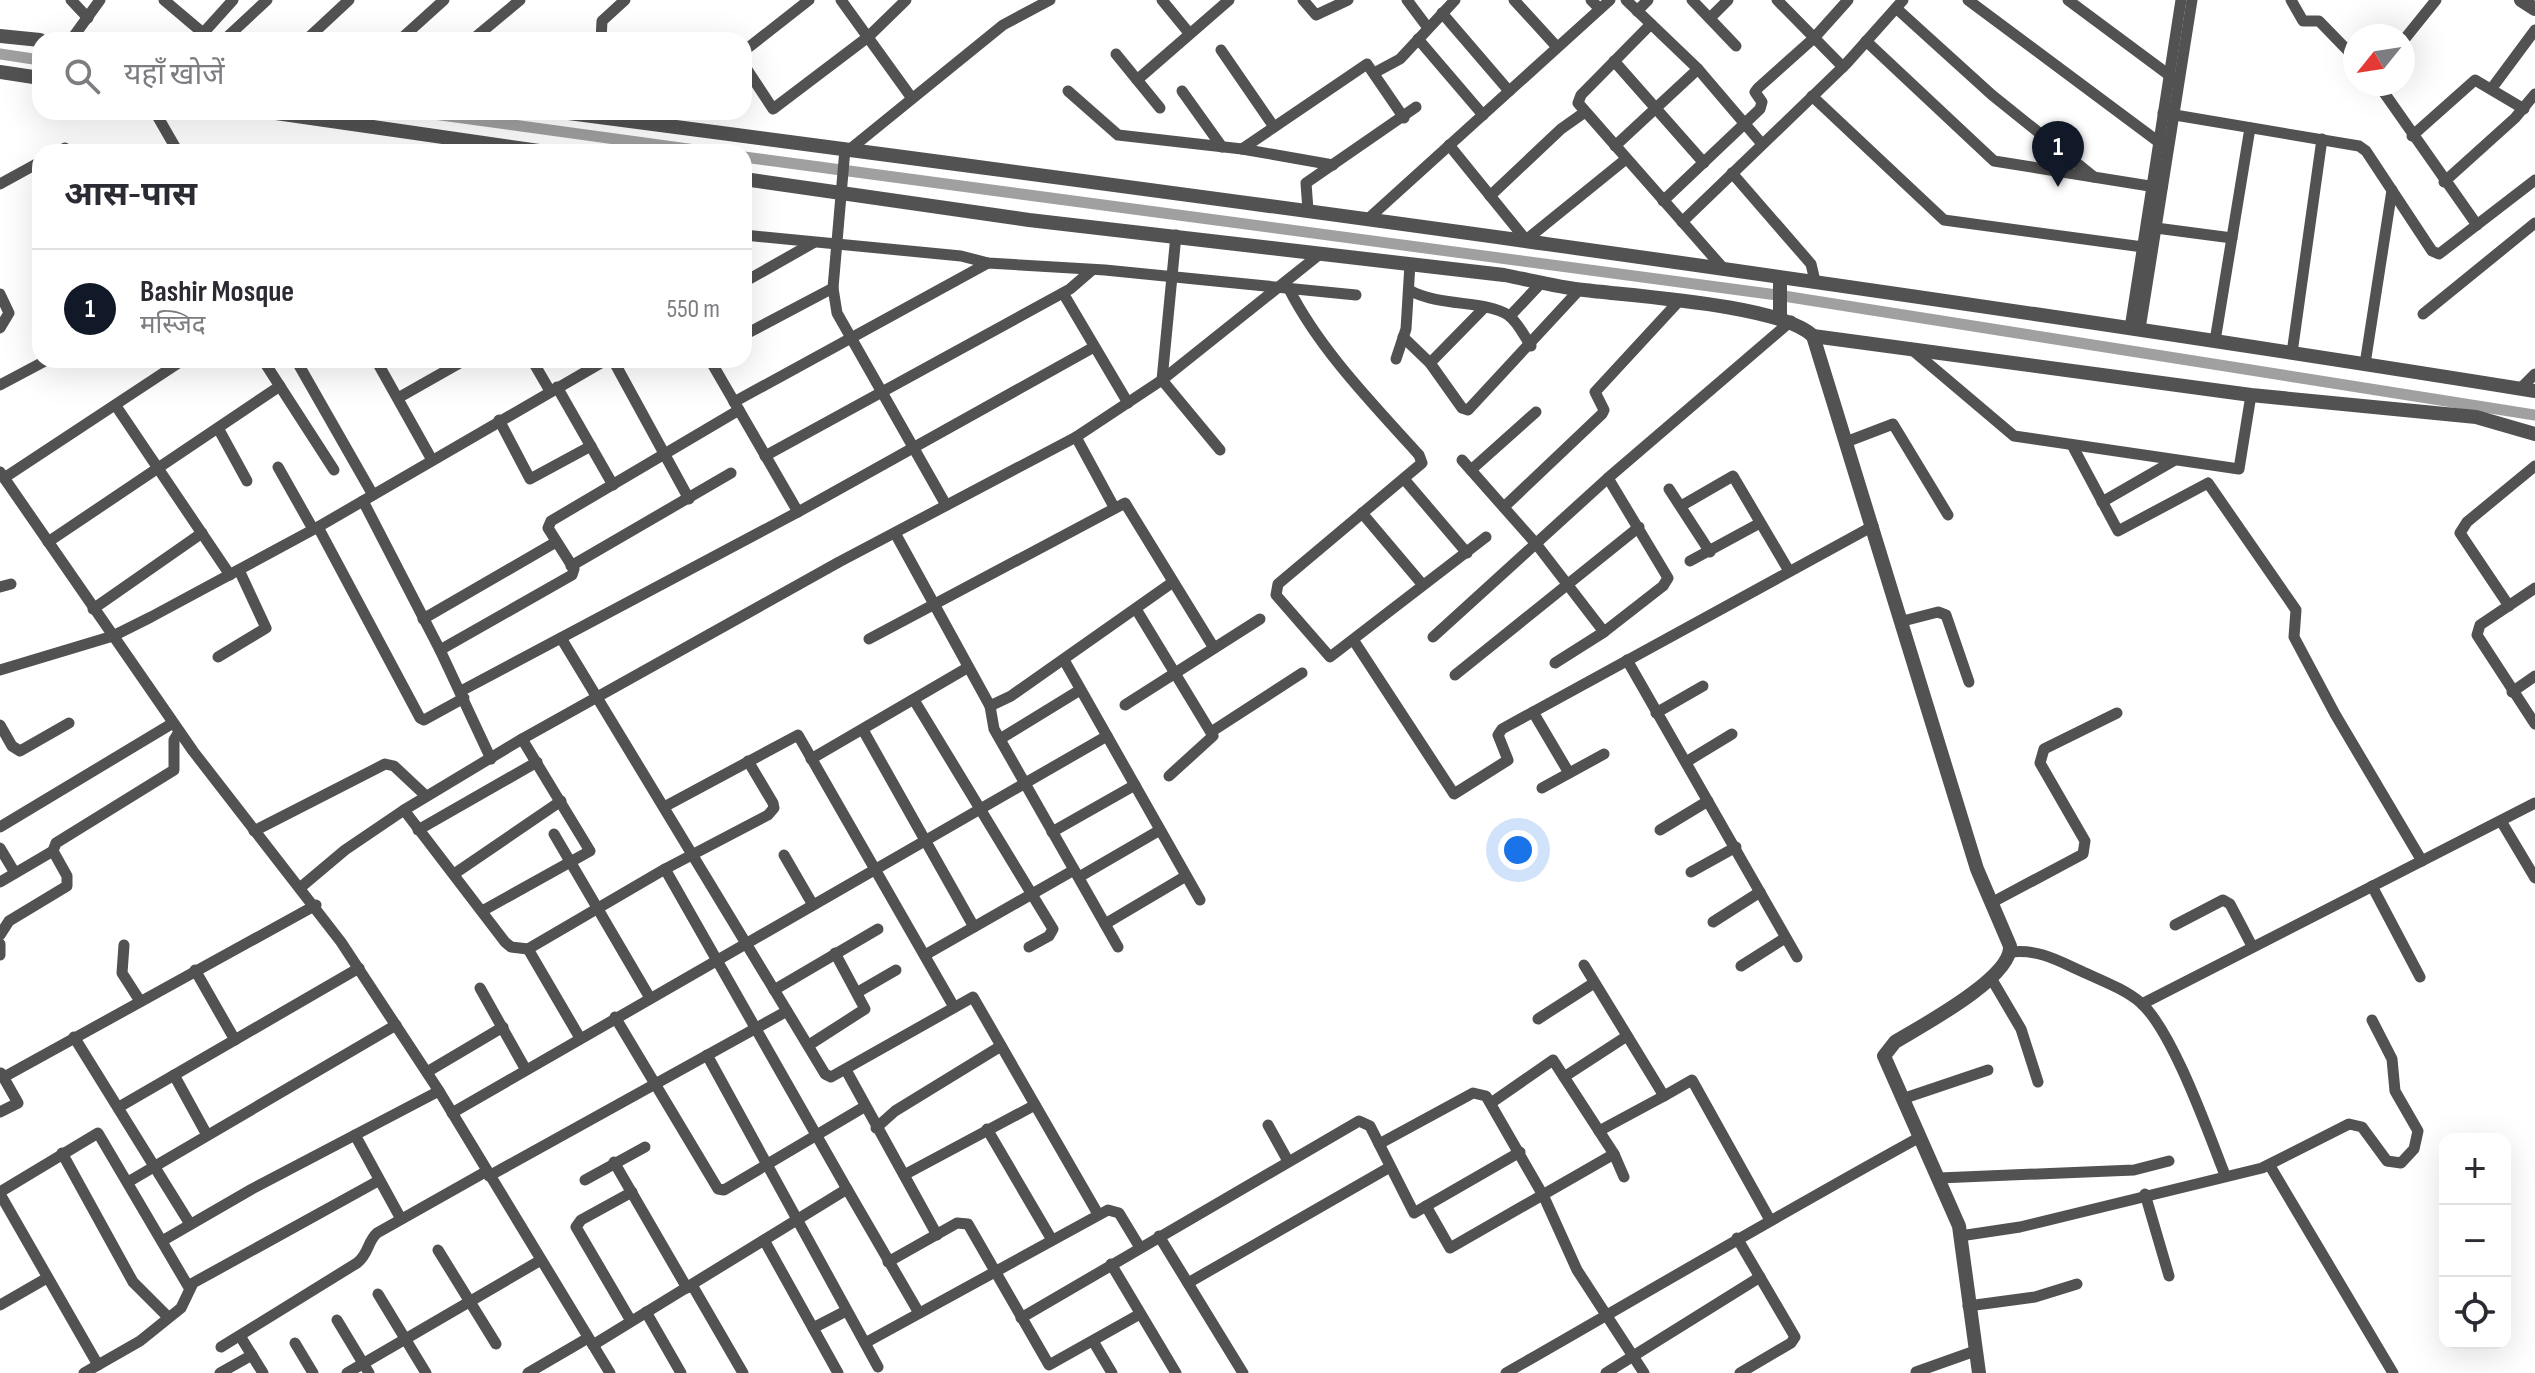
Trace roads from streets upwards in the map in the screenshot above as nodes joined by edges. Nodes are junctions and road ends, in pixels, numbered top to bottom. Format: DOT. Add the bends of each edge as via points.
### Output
graph roads {
  1 [pos="71,0"];
  2 [pos="100,0"];
  3 [pos="164,0"];
  4 [pos="233,0"];
  5 [pos="267,0"];
  6 [pos="349,0"];
  7 [pos="444,0"];
  8 [pos="520,0"];
  9 [pos="809,0"];
  10 [pos="841,0"];
  11 [pos="906,0"];
  12 [pos="1050,0"];
  13 [pos="1162,0"];
  14 [pos="1229,0"];
  15 [pos="1303,0"];
  16 [pos="1348,0"];
  17 [pos="1407,0"];
  18 [pos="1455,0"];
  19 [pos="1514,0"];
  20 [pos="1610,0"];
  21 [pos="1626,0"];
  22 [pos="1648,0"];
  23 [pos="1692,0"];
  24 [pos="1728,0"];
  25 [pos="1777,0"];
  26 [pos="1848,0"];
  27 [pos="1968,0"];
  28 [pos="2068,0"];
  29 [pos="2181,0"];
  30 [pos="2192,0"];
  31 [pos="2291,0"];
  32 [pos="2436,0"];
  33 [pos="2522,0"];
  34 [pos="616,3"];
  35 [pos="1596,4"];
  36 [pos="1899,4"];
  37 [pos="2535,9"];
  38 [pos="1637,11"];
  39 [pos="1442,13"];
  40 [pos="88,18"];
  41 [pos="1710,18"];
  42 [pos="1651,24"];
  43 [pos="2415,26"];
  44 [pos="1428,28"];
  45 [pos="2535,30"];
  46 [pos="77,32"];
  47 [pos="195,32"];
  48 [pos="204,32"];
  49 [pos="233,32"];
  50 [pos="315,32"];
  51 [pos="409,32"];
  52 [pos="482,32"];
  53 [pos="601,32"];
  54 [pos="1189,33"];
  55 [pos="0,36"];
  56 [pos="868,37"];
  57 [pos="1814,38"];
  58 [pos="32,39"];
  59 [pos="1418,39"];
  60 [pos="1866,41"];
  61 [pos="752,45"];
  62 [pos="1736,46"];
  63 [pos="2343,46"];
  64 [pos="1557,47"];
  65 [pos="1221,50"];
  66 [pos="1116,54"];
  67 [pos="1614,61"];
  68 [pos="1843,67"];
  69 [pos="1698,69"];
  70 [pos="0,72"];
  71 [pos="1374,73"];
  72 [pos="32,77"];
  73 [pos="752,77"];
  74 [pos="2174,78"];
  75 [pos="1137,80"];
  76 [pos="2492,88"];
  77 [pos="1068,91"];
  78 [pos="1182,91"];
  79 [pos="1509,91"];
  80 [pos="2535,94"];
  81 [pos="1812,96"];
  82 [pos="2386,96"];
  83 [pos="911,97"];
  84 [pos="1416,107"];
  85 [pos="1160,108"];
  86 [pos="1655,109"];
  87 [pos="2524,109"];
  88 [pos="1585,112"];
  89 [pos="2169,114"];
  90 [pos="1483,115"];
  91 [pos="1404,118"];
  92 [pos="160,120"];
  93 [pos="324,120"];
  94 [pos="632,120"];
  95 [pos="1745,123"];
  96 [pos="1274,127"];
  97 [pos="2250,128"];
  98 [pos="2412,136"];
  99 [pos="2322,139"];
  100 [pos="173,144"];
  101 [pos="491,144"];
  102 [pos="1762,144"];
  103 [pos="1449,145"];
  104 [pos="1615,146"];
  105 [pos="2164,146"];
  106 [pos="1222,147"];
  107 [pos="1242,149"];
  108 [pos="846,154"];
  109 [pos="1626,159"];
  110 [pos="1704,163"];
  111 [pos="1333,165"];
  112 [pos="32,166"];
  113 [pos="1732,173"];
  114 [pos="2094,178"];
  115 [pos="752,180"];
  116 [pos="2535,180"];
  117 [pos="2444,182"];
  118 [pos="0,184"];
  119 [pos="841,187"];
  120 [pos="2156,187"];
  121 [pos="2392,190"];
  122 [pos="1490,196"];
  123 [pos="1663,201"];
  124 [pos="1308,210"];
  125 [pos="1369,218"];
  126 [pos="1682,222"];
  127 [pos="2535,223"];
  128 [pos="2477,225"];
  129 [pos="2156,228"];
  130 [pos="1176,235"];
  131 [pos="752,236"];
  132 [pos="2232,238"];
  133 [pos="1526,240"];
  134 [pos="815,243"];
  135 [pos="835,245"];
  136 [pos="2143,247"];
  137 [pos="1320,254"];
  138 [pos="988,263"];
  139 [pos="1410,264"];
  140 [pos="1723,268"];
  141 [pos="1092,270"];
  142 [pos="1171,277"];
  143 [pos="752,278"];
  144 [pos="1815,281"];
  145 [pos="1542,282"];
  146 [pos="1780,282"];
  147 [pos="833,288"];
  148 [pos="1284,288"];
  149 [pos="1580,289"];
  150 [pos="1409,290"];
  151 [pos="1063,293"];
  152 [pos="0,294"];
  153 [pos="1356,295"];
  154 [pos="1679,301"];
  155 [pos="1484,308"];
  156 [pos="2423,314"];
  157 [pos="1510,316"];
  158 [pos="1783,317"];
  159 [pos="0,328"];
  160 [pos="2135,329"];
  161 [pos="752,331"];
  162 [pos="1813,336"];
  163 [pos="1403,337"];
  164 [pos="852,341"];
  165 [pos="2215,341"];
  166 [pos="1531,346"];
  167 [pos="1908,346"];
  168 [pos="1094,347"];
  169 [pos="2292,353"];
  170 [pos="1396,359"];
  171 [pos="1430,363"];
  172 [pos="2365,364"];
  173 [pos="32,368"];
  174 [pos="171,368"];
  175 [pos="268,368"];
  176 [pos="300,368"];
  177 [pos="381,368"];
  178 [pos="448,368"];
  179 [pos="538,368"];
  180 [pos="592,368"];
  181 [pos="618,368"];
  182 [pos="715,368"];
  183 [pos="2535,374"];
  184 [pos="1162,380"];
  185 [pos="0,385"];
  186 [pos="280,386"];
  187 [pos="554,389"];
  188 [pos="2527,390"];
  189 [pos="881,393"];
  190 [pos="2251,395"];
  191 [pos="398,398"];
  192 [pos="1128,403"];
  193 [pos="116,406"];
  194 [pos="736,406"];
  195 [pos="1536,412"];
  196 [pos="499,420"];
  197 [pos="218,428"];
  198 [pos="2535,434"];
  199 [pos="1076,437"];
  200 [pos="1846,442"];
  201 [pos="2072,445"];
  202 [pos="591,446"];
  203 [pos="912,448"];
  204 [pos="1220,450"];
  205 [pos="667,454"];
  206 [pos="765,456"];
  207 [pos="432,460"];
  208 [pos="1462,460"];
  209 [pos="2175,460"];
  210 [pos="2535,466"];
  211 [pos="278,467"];
  212 [pos="158,469"];
  213 [pos="334,470"];
  214 [pos="1471,470"];
  215 [pos="731,473"];
  216 [pos="2,475"];
  217 [pos="1608,478"];
  218 [pos="1404,479"];
  219 [pos="247,481"];
  220 [pos="613,485"];
  221 [pos="1669,489"];
  222 [pos="368,498"];
  223 [pos="689,499"];
  224 [pos="2102,502"];
  225 [pos="946,505"];
  226 [pos="1681,506"];
  227 [pos="1114,507"];
  228 [pos="1504,507"];
  229 [pos="798,512"];
  230 [pos="1362,513"];
  231 [pos="1948,515"];
  232 [pos="1760,523"];
  233 [pos="1873,526"];
  234 [pos="1639,527"];
  235 [pos="316,528"];
  236 [pos="202,533"];
  237 [pos="895,533"];
  238 [pos="1486,537"];
  239 [pos="48,542"];
  240 [pos="556,542"];
  241 [pos="1537,545"];
  242 [pos="1710,552"];
  243 [pos="1467,553"];
  244 [pos="1690,561"];
  245 [pos="571,566"];
  246 [pos="1789,571"];
  247 [pos="234,572"];
  248 [pos="1173,582"];
  249 [pos="1422,584"];
  250 [pos="1568,584"];
  251 [pos="2535,588"];
  252 [pos="933,605"];
  253 [pos="2509,606"];
  254 [pos="93,609"];
  255 [pos="1136,609"];
  256 [pos="423,619"];
  257 [pos="1260,619"];
  258 [pos="1903,621"];
  259 [pos="1604,632"];
  260 [pos="113,636"];
  261 [pos="1433,637"];
  262 [pos="561,638"];
  263 [pos="869,639"];
  264 [pos="1354,641"];
  265 [pos="1214,648"];
  266 [pos="440,650"];
  267 [pos="218,657"];
  268 [pos="1064,660"];
  269 [pos="1627,660"];
  270 [pos="1555,663"];
  271 [pos="967,668"];
  272 [pos="1,669"];
  273 [pos="1176,672"];
  274 [pos="1302,673"];
  275 [pos="1455,675"];
  276 [pos="2535,676"];
  277 [pos="1969,682"];
  278 [pos="1703,686"];
  279 [pos="1080,690"];
  280 [pos="2512,692"];
  281 [pos="462,695"];
  282 [pos="599,697"];
  283 [pos="914,700"];
  284 [pos="1125,705"];
  285 [pos="990,706"];
  286 [pos="1533,712"];
  287 [pos="1656,713"];
  288 [pos="2117,713"];
  289 [pos="69,723"];
  290 [pos="2535,724"];
  291 [pos="0,725"];
  292 [pos="176,727"];
  293 [pos="863,730"];
  294 [pos="1211,732"];
  295 [pos="1732,734"];
  296 [pos="1107,736"];
  297 [pos="522,739"];
  298 [pos="1000,739"];
  299 [pos="1604,754"];
  300 [pos="491,759"];
  301 [pos="811,759"];
  302 [pos="748,761"];
  303 [pos="537,762"];
  304 [pos="1686,762"];
  305 [pos="1569,773"];
  306 [pos="1169,776"];
  307 [pos="1135,785"];
  308 [pos="1026,786"];
  309 [pos="1542,788"];
  310 [pos="426,796"];
  311 [pos="561,801"];
  312 [pos="1708,801"];
  313 [pos="2535,803"];
  314 [pos="664,807"];
  315 [pos="404,810"];
  316 [pos="979,811"];
  317 [pos="2501,821"];
  318 [pos="0,827"];
  319 [pos="418,830"];
  320 [pos="1160,830"];
  321 [pos="1660,830"];
  322 [pos="254,831"];
  323 [pos="1052,832"];
  324 [pos="554,834"];
  325 [pos="924,841"];
  326 [pos="1736,847"];
  327 [pos="0,848"];
  328 [pos="53,851"];
  329 [pos="693,855"];
  330 [pos="784,855"];
  331 [pos="2422,861"];
  332 [pos="572,862"];
  333 [pos="665,869"];
  334 [pos="874,870"];
  335 [pos="1691,872"];
  336 [pos="15,873"];
  337 [pos="1076,873"];
  338 [pos="454,874"];
  339 [pos="1186,876"];
  340 [pos="2535,878"];
  341 [pos="0,882"];
  342 [pos="2372,886"];
  343 [pos="301,887"];
  344 [pos="1760,892"];
  345 [pos="1029,895"];
  346 [pos="1200,900"];
  347 [pos="1991,903"];
  348 [pos="316,905"];
  349 [pos="813,905"];
  350 [pos="598,907"];
  351 [pos="484,910"];
  352 [pos="1713,922"];
  353 [pos="1105,924"];
  354 [pos="2175,925"];
  355 [pos="974,927"];
  356 [pos="878,929"];
  357 [pos="0,935"];
  358 [pos="1785,938"];
  359 [pos="0,944"];
  360 [pos="746,944"];
  361 [pos="124,945"];
  362 [pos="2252,946"];
  363 [pos="1029,947"];
  364 [pos="1118,947"];
  365 [pos="528,949"];
  366 [pos="2011,952"];
  367 [pos="835,953"];
  368 [pos="0,955"];
  369 [pos="925,955"];
  370 [pos="1797,957"];
  371 [pos="717,960"];
  372 [pos="1584,965"];
  373 [pos="1741,966"];
  374 [pos="359,968"];
  375 [pos="195,970"];
  376 [pos="896,970"];
  377 [pos="2420,977"];
  378 [pos="1991,978"];
  379 [pos="1594,983"];
  380 [pos="480,988"];
  381 [pos="774,990"];
  382 [pos="858,992"];
  383 [pos="650,998"];
  384 [pos="140,1001"];
  385 [pos="2142,1004"];
  386 [pos="954,1007"];
  387 [pos="787,1011"];
  388 [pos="615,1017"];
  389 [pos="1538,1019"];
  390 [pos="2372,1020"];
  391 [pos="396,1025"];
  392 [pos="503,1027"];
  393 [pos="757,1027"];
  394 [pos="1627,1036"];
  395 [pos="74,1037"];
  396 [pos="580,1038"];
  397 [pos="235,1040"];
  398 [pos="809,1045"];
  399 [pos="1001,1046"];
  400 [pos="707,1055"];
  401 [pos="526,1070"];
  402 [pos="846,1070"];
  403 [pos="1988,1070"];
  404 [pos="427,1072"];
  405 [pos="2,1074"];
  406 [pos="174,1075"];
  407 [pos="1564,1077"];
  408 [pos="2038,1082"];
  409 [pos="654,1084"];
  410 [pos="439,1091"];
  411 [pos="1664,1096"];
  412 [pos="1902,1099"];
  413 [pos="1491,1103"];
  414 [pos="1035,1105"];
  415 [pos="119,1107"];
  416 [pos="864,1107"];
  417 [pos="0,1112"];
  418 [pos="452,1113"];
  419 [pos="1268,1125"];
  420 [pos="876,1128"];
  421 [pos="987,1129"];
  422 [pos="1599,1131"];
  423 [pos="207,1135"];
  424 [pos="355,1135"];
  425 [pos="817,1135"];
  426 [pos="1920,1137"];
  427 [pos="1379,1144"];
  428 [pos="645,1147"];
  429 [pos="1520,1152"];
  430 [pos="62,1153"];
  431 [pos="1614,1154"];
  432 [pos="1288,1161"];
  433 [pos="2169,1161"];
  434 [pos="614,1162"];
  435 [pos="768,1164"];
  436 [pos="155,1165"];
  437 [pos="2270,1166"];
  438 [pos="1390,1167"];
  439 [pos="488,1174"];
  440 [pos="904,1175"];
  441 [pos="2225,1175"];
  442 [pos="1624,1177"];
  443 [pos="1939,1178"];
  444 [pos="585,1180"];
  445 [pos="378,1181"];
  446 [pos="128,1182"];
  447 [pos="847,1189"];
  448 [pos="632,1192"];
  449 [pos="0,1193"];
  450 [pos="2145,1194"];
  451 [pos="1544,1197"];
  452 [pos="1426,1206"];
  453 [pos="1098,1214"];
  454 [pos="401,1219"];
  455 [pos="796,1219"];
  456 [pos="1770,1220"];
  457 [pos="190,1224"];
  458 [pos="937,1235"];
  459 [pos="1159,1236"];
  460 [pos="1960,1236"];
  461 [pos="1737,1238"];
  462 [pos="764,1240"];
  463 [pos="1052,1240"];
  464 [pos="162,1241"];
  465 [pos="1139,1246"];
  466 [pos="438,1250"];
  467 [pos="541,1260"];
  468 [pos="888,1262"];
  469 [pos="1111,1264"];
  470 [pos="994,1270"];
  471 [pos="2169,1276"];
  472 [pos="1760,1277"];
  473 [pos="47,1278"];
  474 [pos="1188,1283"];
  475 [pos="2077,1284"];
  476 [pos="188,1286"];
  477 [pos="690,1286"];
  478 [pos="378,1294"];
  479 [pos="470,1301"];
  480 [pos="0,1305"];
  481 [pos="1968,1306"];
  482 [pos="846,1311"];
  483 [pos="646,1312"];
  484 [pos="919,1313"];
  485 [pos="1140,1314"];
  486 [pos="1608,1314"];
  487 [pos="168,1317"];
  488 [pos="1021,1318"];
  489 [pos="337,1320"];
  490 [pos="631,1321"];
  491 [pos="813,1328"];
  492 [pos="240,1336"];
  493 [pos="405,1339"];
  494 [pos="590,1341"];
  495 [pos="1093,1341"];
  496 [pos="295,1343"];
  497 [pos="865,1343"];
  498 [pos="496,1344"];
  499 [pos="221,1347"];
  500 [pos="1975,1351"];
  501 [pos="252,1355"];
  502 [pos="1634,1356"];
  503 [pos="98,1365"];
  504 [pos="878,1367"];
  505 [pos="366,1368"];
  506 [pos="1916,1372"];
  507 [pos="84,1373"];
  508 [pos="220,1373"];
  509 [pos="263,1373"];
  510 [pos="313,1373"];
  511 [pos="347,1373"];
  512 [pos="426,1373"];
  513 [pos="528,1373"];
  514 [pos="610,1373"];
  515 [pos="681,1373"];
  516 [pos="743,1373"];
  517 [pos="838,1373"];
  518 [pos="1112,1373"];
  519 [pos="1176,1373"];
  520 [pos="1243,1373"];
  521 [pos="1506,1373"];
  522 [pos="1606,1373"];
  523 [pos="1644,1373"];
  524 [pos="1740,1373"];
  525 [pos="1979,1373"];
  526 [pos="2393,1373"];
  1 -- 40 [label="street"];
  2 -- 40 [label="street"];
  3 -- 47 [label="street"];
  4 -- 48 [label="street"];
  5 -- 49 [label="street"];
  6 -- 50 [label="street"];
  7 -- 51 [label="street"];
  8 -- 52 [label="street"];
  9 -- 61 [label="street"];
  10 -- 56 [label="street"];
  11 -- 56 [label="street"];
  12 -- 83 [label="street" via="1003,25"];
  13 -- 54 [label="street"];
  14 -- 54 [label="street"];
  15 -- 16 [label="street" via="1316,15"];
  17 -- 44 [label="street"];
  18 -- 39 [label="street"];
  19 -- 64 [label="street"];
  20 -- 35 [label="street"];
  21 -- 38 [label="street"];
  22 -- 38 [label="street"];
  23 -- 41 [label="street"];
  24 -- 41 [label="street"];
  25 -- 57 [label="street"];
  26 -- 57 [label="street"];
  27 -- 105 [label="street"];
  28 -- 74 [label="street"];
  29 -- 74 [label="street"];
  30 -- 74 [label="street"];
  31 -- 63 [label="street" via="2303,21 2319,21"];
  32 -- 43 [label="street"];
  33 -- 37 [label="street"];
  34 -- 53 [label="street" via="602,21"];
  35 -- 64 [label="street"];
  36 -- 60 [label="street"];
  36 -- 114 [label="street" via="2004,105"];
  38 -- 42 [label="street"];
  39 -- 44 [label="street"];
  39 -- 79 [label="street"];
  40 -- 46 [label="street"];
  41 -- 62 [label="street"];
  42 -- 67 [label="street"];
  42 -- 69 [label="street"];
  44 -- 59 [label="street"];
  45 -- 76 [label="street"];
  54 -- 75 [label="street"];
  55 -- 58 [label="street"];
  56 -- 73 [label="street" via="773,109"];
  56 -- 83 [label="street"];
  57 -- 68 [label="street"];
  57 -- 95 [label="street" via="1758,88 1763,106"];
  59 -- 71 [label="street" via="1400,59"];
  59 -- 90 [label="street"];
  60 -- 68 [label="street"];
  60 -- 114 [label="street" via="1989,158"];
  64 -- 79 [label="street"];
  65 -- 96 [label="street"];
  66 -- 75 [label="street"];
  67 -- 86 [label="street"];
  67 -- 88 [label="street" via="1581,95 1578,103"];
  68 -- 81 [label="street"];
  69 -- 86 [label="street"];
  69 -- 95 [label="street"];
  70 -- 72 [label="street"];
  71 -- 91 [label="street"];
  71 -- 96 [label="street" via="1367,64"];
  74 -- 89 [label="street"];
  75 -- 85 [label="street"];
  76 -- 87 [label="street"];
  76 -- 98 [label="street" via="2474,81"];
  77 -- 106 [label="street" via="1118,135"];
  78 -- 106 [label="street"];
  79 -- 90 [label="street"];
  80 -- 87 [label="street"];
  81 -- 102 [label="street"];
  81 -- 136 [label="street" via="1944,220"];
  82 -- 98 [label="street"];
  83 -- 108 [label="street"];
  84 -- 91 [label="street"];
  86 -- 104 [label="street"];
  86 -- 110 [label="street"];
  87 -- 117 [label="street"];
  88 -- 104 [label="street"];
  88 -- 122 [label="street"];
  89 -- 97 [label="street"];
  89 -- 105 [label="street"];
  90 -- 103 [label="street"];
  91 -- 111 [label="street"];
  92 -- 100 [label="street"];
  93 -- 101 [label="street"];
  94 -- 108 [label="street"];
  95 -- 102 [label="street"];
  95 -- 110 [label="street"];
  96 -- 107 [label="street"];
  97 -- 99 [label="street"];
  97 -- 132 [label="street"];
  98 -- 117 [label="street"];
  99 -- 121 [label="street" via="2362,148"];
  99 -- 169 [label="street"];
  102 -- 113 [label="street"];
  103 -- 122 [label="street"];
  103 -- 125 [label="street"];
  104 -- 109 [label="street"];
  105 -- 120 [label="street"];
  106 -- 107 [label="street"];
  107 -- 111 [label="street"];
  108 -- 119 [label="street"];
  108 -- 124 [label="street"];
  109 -- 123 [label="street"];
  109 -- 133 [label="street"];
  110 -- 123 [label="street"];
  111 -- 124 [label="street" via="1306,183"];
  112 -- 118 [label="street"];
  113 -- 126 [label="street"];
  113 -- 144 [label="street" via="1811,264"];
  114 -- 120 [label="street"];
  115 -- 119 [label="street"];
  116 -- 128 [label="street"];
  117 -- 128 [label="street"];
  119 -- 130 [label="street" via="1029,220"];
  119 -- 135 [label="street"];
  120 -- 129 [label="street"];
  120 -- 136 [label="street"];
  121 -- 128 [label="street" via="2436,254"];
  121 -- 172 [label="street"];
  122 -- 133 [label="street"];
  123 -- 126 [label="street"];
  124 -- 125 [label="street"];
  125 -- 133 [label="street"];
  126 -- 140 [label="street"];
  127 -- 156 [label="street"];
  129 -- 132 [label="street"];
  129 -- 160 [label="street"];
  130 -- 137 [label="street"];
  130 -- 142 [label="street"];
  131 -- 134 [label="street"];
  132 -- 165 [label="street"];
  133 -- 140 [label="street"];
  134 -- 135 [label="street"];
  134 -- 143 [label="street"];
  135 -- 138 [label="street"];
  135 -- 147 [label="street"];
  136 -- 160 [label="street"];
  137 -- 139 [label="street"];
  137 -- 148 [label="street"];
  138 -- 141 [label="street"];
  138 -- 164 [label="street"];
  139 -- 145 [label="street"];
  139 -- 150 [label="street"];
  140 -- 146 [label="street"];
  141 -- 142 [label="street"];
  141 -- 151 [label="street"];
  142 -- 148 [label="street"];
  142 -- 184 [label="street"];
  144 -- 146 [label="street"];
  144 -- 160 [label="street"];
  145 -- 149 [label="street"];
  145 -- 157 [label="street"];
  146 -- 158 [label="street"];
  147 -- 161 [label="street"];
  147 -- 164 [label="street" via="837,313"];
  148 -- 153 [label="street"];
  148 -- 184 [label="street"];
  148 -- 218 [label="street" via="1364,394 1419,455 1421,466"];
  149 -- 154 [label="street"];
  149 -- 166 [label="street"];
  150 -- 155 [label="street" via="1433,301"];
  150 -- 163 [label="street"];
  151 -- 168 [label="street"];
  151 -- 189 [label="street"];
  152 -- 159 [label="street" via="9,313"];
  154 -- 158 [label="street"];
  154 -- 228 [label="street" via="1595,392 1602,414"];
  155 -- 157 [label="street"];
  155 -- 171 [label="street"];
  157 -- 166 [label="street"];
  158 -- 162 [label="street"];
  158 -- 217 [label="street"];
  160 -- 165 [label="street"];
  162 -- 167 [label="street"];
  162 -- 200 [label="street"];
  163 -- 170 [label="street"];
  163 -- 171 [label="street"];
  164 -- 189 [label="street"];
  164 -- 194 [label="street"];
  165 -- 169 [label="street"];
  166 -- 171 [label="street" via="1468,410"];
  167 -- 190 [label="street"];
  167 -- 201 [label="street" via="2014,436"];
  168 -- 192 [label="street"];
  168 -- 203 [label="street"];
  169 -- 172 [label="street"];
  172 -- 188 [label="street"];
  173 -- 185 [label="street"];
  174 -- 193 [label="street"];
  175 -- 186 [label="street"];
  176 -- 222 [label="street"];
  177 -- 191 [label="street"];
  178 -- 191 [label="street"];
  179 -- 187 [label="street"];
  180 -- 187 [label="street"];
  181 -- 205 [label="street"];
  182 -- 194 [label="street"];
  183 -- 188 [label="street"];
  184 -- 192 [label="street"];
  184 -- 204 [label="street"];
  186 -- 197 [label="street"];
  186 -- 213 [label="street"];
  187 -- 196 [label="street"];
  187 -- 202 [label="street"];
  189 -- 203 [label="street"];
  189 -- 206 [label="street"];
  190 -- 198 [label="street" via="2476,417"];
  190 -- 209 [label="street" via="2239,469"];
  191 -- 207 [label="street"];
  192 -- 199 [label="street"];
  193 -- 212 [label="street"];
  193 -- 216 [label="street"];
  194 -- 205 [label="street"];
  194 -- 206 [label="street"];
  195 -- 214 [label="street"];
  196 -- 202 [label="street" via="530,479"];
  196 -- 207 [label="street"];
  197 -- 212 [label="street"];
  197 -- 219 [label="street"];
  199 -- 225 [label="street"];
  199 -- 227 [label="street"];
  200 -- 231 [label="street" via="1893,424"];
  200 -- 233 [label="street"];
  201 -- 209 [label="street"];
  201 -- 224 [label="street"];
  202 -- 220 [label="street"];
  203 -- 225 [label="street"];
  203 -- 229 [label="street"];
  205 -- 220 [label="street"];
  205 -- 223 [label="street"];
  206 -- 229 [label="street"];
  207 -- 222 [label="street"];
  208 -- 214 [label="street"];
  209 -- 224 [label="street"];
  210 -- 253 [label="street" via="2460,533"];
  211 -- 235 [label="street"];
  212 -- 236 [label="street"];
  212 -- 239 [label="street"];
  214 -- 228 [label="street"];
  215 -- 223 [label="street"];
  216 -- 239 [label="street"];
  217 -- 234 [label="street"];
  217 -- 241 [label="street"];
  218 -- 230 [label="street"];
  218 -- 243 [label="street"];
  220 -- 240 [label="street" via="549,522"];
  221 -- 226 [label="street"];
  222 -- 235 [label="street"];
  222 -- 256 [label="street"];
  223 -- 245 [label="street"];
  224 -- 331 [label="street" via="2118,531 2208,483 2296,610 2294,637"];
  225 -- 237 [label="street"];
  226 -- 232 [label="street" via="1733,476"];
  226 -- 242 [label="street"];
  227 -- 248 [label="street" via="1128,506"];
  227 -- 252 [label="street"];
  228 -- 241 [label="street"];
  229 -- 262 [label="street"];
  230 -- 249 [label="street"];
  230 -- 264 [label="street" via="1274,591 1328,656"];
  232 -- 242 [label="street"];
  232 -- 246 [label="street"];
  233 -- 246 [label="street"];
  233 -- 258 [label="street"];
  234 -- 250 [label="street"];
  234 -- 259 [label="street" via="1668,578"];
  235 -- 247 [label="street"];
  235 -- 281 [label="street" via="420,718"];
  236 -- 247 [label="street"];
  236 -- 254 [label="street"];
  237 -- 252 [label="street"];
  237 -- 282 [label="street"];
  238 -- 243 [label="street"];
  239 -- 254 [label="street"];
  240 -- 245 [label="street"];
  240 -- 256 [label="street"];
  241 -- 250 [label="street"];
  241 -- 261 [label="street"];
  242 -- 244 [label="street"];
  243 -- 249 [label="street"];
  245 -- 266 [label="street" via="572,575"];
  246 -- 269 [label="street"];
  247 -- 260 [label="street"];
  247 -- 267 [label="street" via="266,628"];
  248 -- 255 [label="street"];
  248 -- 265 [label="street"];
  249 -- 264 [label="street"];
  250 -- 259 [label="street"];
  250 -- 275 [label="street"];
  251 -- 253 [label="street"];
  252 -- 263 [label="street"];
  252 -- 271 [label="street"];
  253 -- 280 [label="street" via="2480,625 2477,635"];
  254 -- 260 [label="street"];
  255 -- 268 [label="street"];
  255 -- 273 [label="street"];
  256 -- 266 [label="street"];
  257 -- 265 [label="street"];
  258 -- 277 [label="street" via="1938,612 1946,615"];
  258 -- 347 [label="street"];
  259 -- 270 [label="street"];
  260 -- 272 [label="street"];
  260 -- 292 [label="street"];
  262 -- 281 [label="street"];
  262 -- 282 [label="street"];
  264 -- 286 [label="street" via="1454,794 1504,764 1508,756 1499,732"];
  265 -- 273 [label="street"];
  266 -- 281 [label="street"];
  268 -- 279 [label="street"];
  268 -- 285 [label="street"];
  269 -- 286 [label="street"];
  269 -- 287 [label="street"];
  271 -- 283 [label="street"];
  271 -- 285 [label="street"];
  273 -- 284 [label="street"];
  273 -- 294 [label="street"];
  274 -- 294 [label="street"];
  276 -- 280 [label="street"];
  278 -- 287 [label="street"];
  279 -- 296 [label="street"];
  279 -- 298 [label="street"];
  280 -- 290 [label="street"];
  281 -- 300 [label="street"];
  282 -- 297 [label="street"];
  282 -- 314 [label="street"];
  283 -- 293 [label="street"];
  283 -- 316 [label="street"];
  285 -- 298 [label="street"];
  286 -- 305 [label="street"];
  287 -- 304 [label="street"];
  288 -- 347 [label="street" via="2040,754 2040,763 2085,841 2083,854"];
  289 -- 291 [label="street" via="20,751"];
  292 -- 318 [label="street"];
  292 -- 322 [label="street"];
  292 -- 328 [label="street" via="174,770 56,843"];
  293 -- 301 [label="street"];
  293 -- 325 [label="street"];
  294 -- 306 [label="street" via="1209,743"];
  295 -- 304 [label="street"];
  296 -- 307 [label="street"];
  296 -- 308 [label="street"];
  297 -- 300 [label="street"];
  297 -- 303 [label="street"];
  298 -- 308 [label="street"];
  299 -- 305 [label="street"];
  300 -- 310 [label="street"];
  301 -- 302 [label="street" via="795,734"];
  301 -- 334 [label="street"];
  302 -- 314 [label="street"];
  302 -- 329 [label="street" via="773,803 772,811"];
  303 -- 311 [label="street"];
  303 -- 319 [label="street"];
  304 -- 312 [label="street"];
  305 -- 309 [label="street"];
  307 -- 320 [label="street"];
  307 -- 323 [label="street"];
  308 -- 316 [label="street"];
  308 -- 323 [label="street"];
  310 -- 315 [label="street"];
  310 -- 322 [label="street" via="385,764"];
  311 -- 332 [label="street" via="590,851"];
  311 -- 338 [label="street"];
  312 -- 321 [label="street"];
  312 -- 326 [label="street"];
  313 -- 317 [label="street"];
  314 -- 329 [label="street"];
  315 -- 319 [label="street"];
  315 -- 343 [label="street"];
  316 -- 325 [label="street"];
  316 -- 345 [label="street"];
  317 -- 331 [label="street"];
  317 -- 340 [label="street"];
  319 -- 338 [label="street"];
  320 -- 337 [label="street"];
  320 -- 339 [label="street"];
  322 -- 343 [label="street"];
  323 -- 337 [label="street"];
  324 -- 332 [label="street"];
  325 -- 334 [label="street"];
  325 -- 355 [label="street"];
  326 -- 335 [label="street"];
  326 -- 344 [label="street"];
  327 -- 336 [label="street"];
  328 -- 336 [label="street"];
  328 -- 357 [label="street" via="67,886 9,921"];
  329 -- 333 [label="street"];
  329 -- 360 [label="street"];
  330 -- 349 [label="street"];
  331 -- 342 [label="street"];
  332 -- 350 [label="street"];
  332 -- 351 [label="street"];
  333 -- 350 [label="street"];
  333 -- 371 [label="street"];
  334 -- 349 [label="street"];
  334 -- 369 [label="street"];
  336 -- 341 [label="street"];
  337 -- 345 [label="street"];
  337 -- 353 [label="street"];
  338 -- 351 [label="street"];
  339 -- 346 [label="street"];
  339 -- 353 [label="street"];
  342 -- 362 [label="street"];
  342 -- 377 [label="street"];
  343 -- 348 [label="street"];
  344 -- 352 [label="street"];
  344 -- 358 [label="street"];
  345 -- 355 [label="street"];
  345 -- 363 [label="street" via="1053,929"];
  347 -- 366 [label="street"];
  348 -- 374 [label="street"];
  348 -- 375 [label="street"];
  349 -- 360 [label="street"];
  350 -- 365 [label="street"];
  350 -- 383 [label="street"];
  351 -- 365 [label="street" via="505,942"];
  353 -- 364 [label="street"];
  354 -- 362 [label="street" via="2223,900"];
  355 -- 369 [label="street"];
  356 -- 367 [label="street"];
  358 -- 370 [label="street"];
  358 -- 373 [label="street"];
  359 -- 368 [label="street"];
  360 -- 371 [label="street"];
  360 -- 381 [label="street"];
  361 -- 384 [label="street" via="122,973"];
  362 -- 385 [label="street"];
  365 -- 396 [label="street"];
  366 -- 378 [label="street"];
  366 -- 385 [label="street" via="2050,956"];
  367 -- 381 [label="street"];
  367 -- 382 [label="street"];
  369 -- 386 [label="street"];
  371 -- 383 [label="street"];
  371 -- 393 [label="street"];
  372 -- 379 [label="street"];
  374 -- 391 [label="street"];
  374 -- 397 [label="street"];
  375 -- 384 [label="street"];
  375 -- 397 [label="street"];
  376 -- 382 [label="street"];
  378 -- 408 [label="street" via="2021,1029"];
  378 -- 412 [label="street" via="1887,1050 1885,1063"];
  379 -- 389 [label="street"];
  379 -- 394 [label="street"];
  380 -- 392 [label="street"];
  381 -- 387 [label="street"];
  382 -- 398 [label="street" via="864,1012"];
  383 -- 388 [label="street"];
  384 -- 395 [label="street"];
  385 -- 441 [label="street" via="2188,1085"];
  386 -- 399 [label="street" via="973,997"];
  386 -- 402 [label="street"];
  387 -- 393 [label="street"];
  387 -- 398 [label="street"];
  388 -- 396 [label="street"];
  388 -- 409 [label="street"];
  390 -- 437 [label="street" via="2392,1059 2395,1091 2418,1131 2414,1149 2401,1163 2391,1164 2362,1127 2349,1124"];
  391 -- 404 [label="street"];
  391 -- 423 [label="street"];
  392 -- 401 [label="street"];
  392 -- 404 [label="street"];
  393 -- 400 [label="street"];
  393 -- 425 [label="street"];
  394 -- 407 [label="street"];
  394 -- 411 [label="street"];
  395 -- 405 [label="street"];
  395 -- 415 [label="street"];
  396 -- 401 [label="street"];
  397 -- 406 [label="street"];
  398 -- 402 [label="street" via="828,1077"];
  399 -- 414 [label="street"];
  399 -- 420 [label="street"];
  400 -- 409 [label="street"];
  400 -- 435 [label="street"];
  401 -- 418 [label="street"];
  402 -- 416 [label="street"];
  403 -- 412 [label="street"];
  404 -- 410 [label="street"];
  405 -- 417 [label="street" via="18,1103"];
  406 -- 415 [label="street"];
  406 -- 423 [label="street"];
  407 -- 413 [label="street" via="1553,1060"];
  407 -- 422 [label="street"];
  409 -- 435 [label="street" via="718,1189"];
  409 -- 439 [label="street"];
  410 -- 418 [label="street"];
  410 -- 424 [label="street"];
  411 -- 422 [label="street"];
  411 -- 456 [label="street" via="1692,1080"];
  412 -- 426 [label="street"];
  413 -- 427 [label="street" via="1473,1093"];
  413 -- 429 [label="street"];
  414 -- 421 [label="street"];
  414 -- 453 [label="street"];
  415 -- 436 [label="street"];
  416 -- 420 [label="street"];
  416 -- 425 [label="street"];
  418 -- 439 [label="street"];
  419 -- 432 [label="street"];
  420 -- 440 [label="street"];
  421 -- 440 [label="street"];
  421 -- 463 [label="street"];
  422 -- 431 [label="street"];
  423 -- 436 [label="street"];
  424 -- 445 [label="street"];
  424 -- 457 [label="street"];
  425 -- 435 [label="street"];
  425 -- 447 [label="street"];
  426 -- 443 [label="street"];
  426 -- 456 [label="street"];
  427 -- 432 [label="street" via="1363,1120"];
  427 -- 438 [label="street"];
  428 -- 434 [label="street"];
  429 -- 451 [label="street"];
  429 -- 452 [label="street"];
  430 -- 446 [label="street" via="98,1133"];
  430 -- 449 [label="street"];
  430 -- 487 [label="street" via="133,1282"];
  431 -- 442 [label="street"];
  431 -- 451 [label="street"];
  432 -- 459 [label="street"];
  433 -- 443 [label="street" via="2134,1170"];
  434 -- 444 [label="street"];
  434 -- 448 [label="street"];
  435 -- 455 [label="street"];
  436 -- 446 [label="street"];
  436 -- 457 [label="street"];
  437 -- 441 [label="street"];
  437 -- 526 [label="street"];
  438 -- 452 [label="street" via="1414,1213"];
  438 -- 474 [label="street"];
  439 -- 454 [label="street"];
  439 -- 467 [label="street"];
  440 -- 458 [label="street"];
  441 -- 450 [label="street"];
  443 -- 460 [label="street"];
  445 -- 454 [label="street"];
  445 -- 476 [label="street"];
  446 -- 464 [label="street"];
  447 -- 455 [label="street"];
  447 -- 468 [label="street"];
  448 -- 477 [label="street"];
  448 -- 490 [label="street" via="576,1227"];
  449 -- 473 [label="street"];
  450 -- 460 [label="street" via="2020,1227"];
  450 -- 471 [label="street"];
  451 -- 452 [label="street" via="1450,1248"];
  451 -- 486 [label="street" via="1577,1270"];
  453 -- 463 [label="street"];
  453 -- 465 [label="street" via="1119,1213"];
  454 -- 492 [label="street" via="372,1239 357,1263"];
  455 -- 462 [label="street"];
  455 -- 482 [label="street"];
  456 -- 461 [label="street"];
  457 -- 464 [label="street"];
  458 -- 468 [label="street"];
  458 -- 470 [label="street" via="957,1223 968,1224"];
  459 -- 465 [label="street"];
  459 -- 474 [label="street"];
  460 -- 481 [label="street"];
  461 -- 472 [label="street"];
  461 -- 486 [label="street"];
  462 -- 477 [label="street"];
  462 -- 491 [label="street"];
  463 -- 470 [label="street"];
  464 -- 476 [label="street"];
  465 -- 469 [label="street"];
  466 -- 479 [label="street"];
  467 -- 479 [label="street"];
  467 -- 494 [label="street"];
  468 -- 484 [label="street"];
  469 -- 485 [label="street"];
  469 -- 488 [label="street"];
  470 -- 484 [label="street"];
  470 -- 488 [label="street"];
  472 -- 502 [label="street"];
  472 -- 524 [label="street" via="1795,1337"];
  473 -- 480 [label="street"];
  473 -- 503 [label="street"];
  474 -- 520 [label="street"];
  475 -- 481 [label="street" via="2035,1297"];
  476 -- 487 [label="street" via="185,1303"];
  477 -- 483 [label="street"];
  477 -- 516 [label="street"];
  478 -- 493 [label="street"];
  479 -- 493 [label="street"];
  479 -- 498 [label="street"];
  481 -- 500 [label="street"];
  482 -- 491 [label="street"];
  482 -- 497 [label="street"];
  483 -- 490 [label="street"];
  483 -- 515 [label="street"];
  484 -- 497 [label="street"];
  485 -- 495 [label="street"];
  485 -- 519 [label="street"];
  486 -- 502 [label="street"];
  486 -- 521 [label="street"];
  487 -- 503 [label="street"];
  488 -- 495 [label="street" via="1049,1365"];
  489 -- 505 [label="street"];
  490 -- 494 [label="street"];
  491 -- 517 [label="street"];
  492 -- 499 [label="street"];
  492 -- 501 [label="street"];
  493 -- 505 [label="street"];
  493 -- 512 [label="street"];
  494 -- 513 [label="street"];
  494 -- 514 [label="street"];
  495 -- 518 [label="street"];
  496 -- 510 [label="street"];
  497 -- 504 [label="street"];
  500 -- 506 [label="street"];
  500 -- 525 [label="street"];
  501 -- 508 [label="street"];
  501 -- 509 [label="street"];
  502 -- 522 [label="street"];
  502 -- 523 [label="street"];
  503 -- 507 [label="street"];
  505 -- 511 [label="street"];
}
